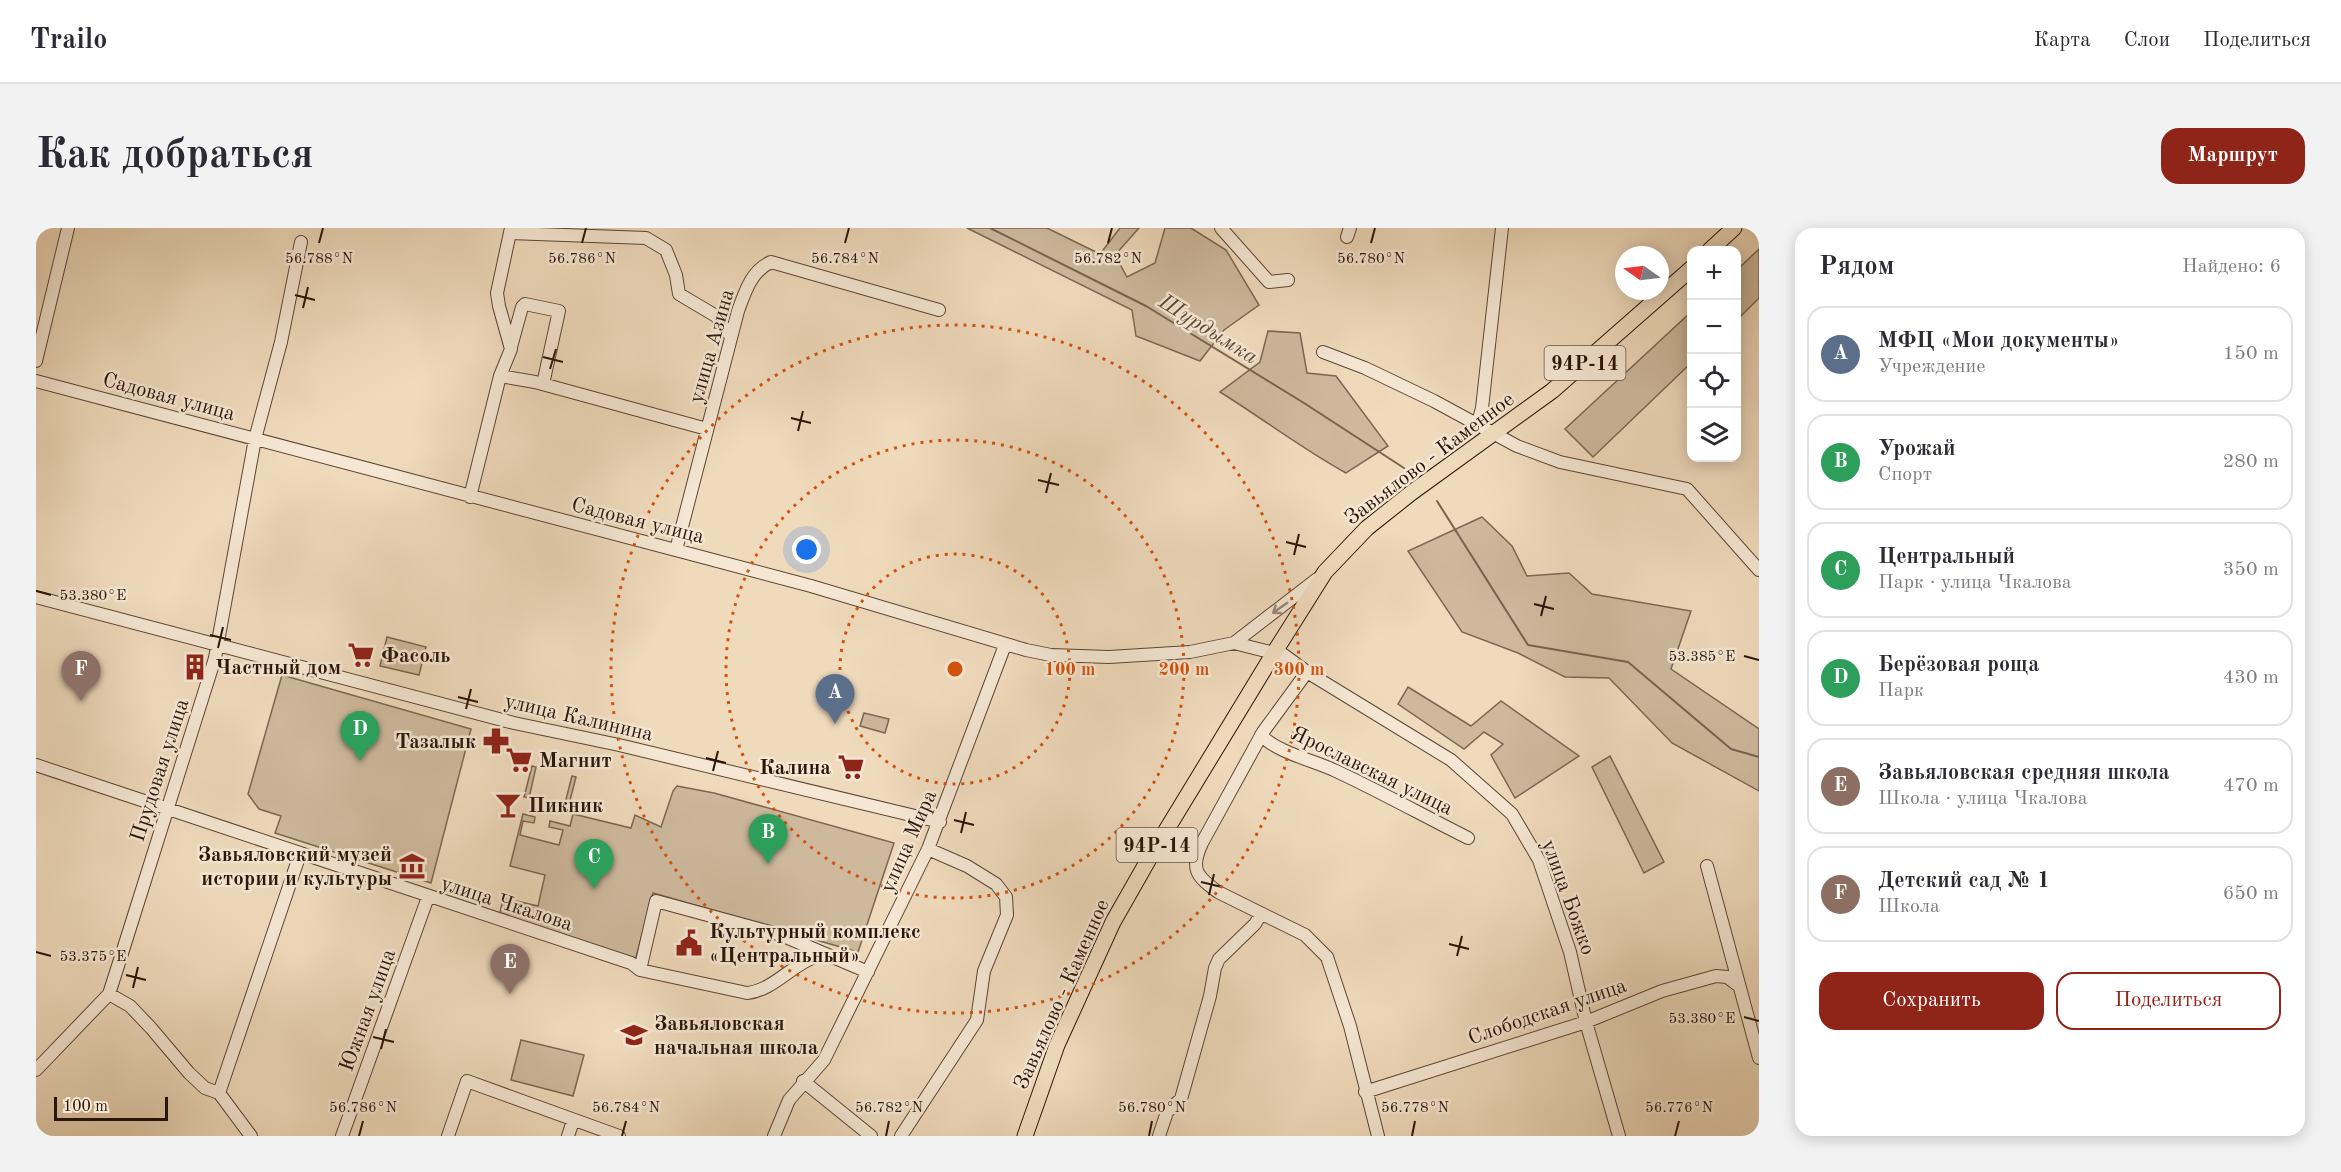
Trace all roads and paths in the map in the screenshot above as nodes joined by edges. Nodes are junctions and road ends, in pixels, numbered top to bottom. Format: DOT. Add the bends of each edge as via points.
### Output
graph roads {
  1 [pos="68,228"];
  2 [pos="1221,228"];
  3 [pos="1502,228"];
  4 [pos="1734,228"];
  5 [pos="511,230"];
  6 [pos="301,242"];
  7 [pos="1714,246"];
  8 [pos="1687,272"];
  9 [pos="1288,280"];
  10 [pos="939,310"];
  11 [pos="731,337"];
  12 [pos="511,348"];
  13 [pos="1323,352"];
  14 [pos="36,361"];
  15 [pos="500,376"];
  16 [pos="36,381"];
  17 [pos="543,384"];
  18 [pos="1477,426"];
  19 [pos="707,429"];
  20 [pos="1494,434"];
  21 [pos="255,439"];
  22 [pos="470,497"];
  23 [pos="676,550"];
  24 [pos="1759,570"];
  25 [pos="1325,572"];
  26 [pos="36,597"];
  27 [pos="1234,643"];
  28 [pos="1005,645"];
  29 [pos="218,646"];
  30 [pos="1274,653"];
  31 [pos="1306,672"];
  32 [pos="1261,735"];
  33 [pos="36,765"];
  34 [pos="167,809"];
  35 [pos="940,822"];
  36 [pos="1468,838"];
  37 [pos="928,849"];
  38 [pos="300,854"];
  39 [pos="1707,866"];
  40 [pos="428,897"];
  41 [pos="1261,914"];
  42 [pos="825,954"];
  43 [pos="640,970"];
  44 [pos="868,972"];
  45 [pos="1739,986"];
  46 [pos="109,994"];
  47 [pos="1586,1022"];
  48 [pos="1759,1058"];
  49 [pos="36,1070"];
  50 [pos="803,1081"];
  51 [pos="1365,1092"];
  52 [pos="219,1093"];
  53 [pos="573,1121"];
  54 [pos="251,1136"];
  55 [pos="342,1136"];
  56 [pos="448,1136"];
  57 [pos="568,1136"];
  58 [pos="619,1136"];
  59 [pos="774,1136"];
  60 [pos="871,1136"];
  61 [pos="901,1136"];
  62 [pos="1025,1136"];
  63 [pos="1159,1136"];
  64 [pos="1378,1136"];
  65 [pos="1619,1136"];
  1 -- 14 [label="street"];
  2 -- 9 [label="street" via="1269,282"];
  3 -- 18 [label="street"];
  4 -- 7 [label="main road"];
  5 -- 11 [label="street" via="646,238 666,250 679,294 716,316"];
  5 -- 12 [label="street" via="497,293"];
  6 -- 21 [label="street, Прудовая улица" via="281,342"];
  8 -- 20 [label="main road, Завьялово - Каменное / 94Р-14" via="1552,391"];
  10 -- 11 [label="street, улица Азина" via="771,262 762,266 747,287"];
  11 -- 19 [label="street, улица Азина"];
  12 -- 15 [label="street"];
  12 -- 17 [label="street" via="525,304 559,311"];
  13 -- 18 [label="street" via="1434,401"];
  15 -- 17 [label="street"];
  15 -- 22 [label="street"];
  16 -- 21 [label="street, Садовая улица"];
  17 -- 19 [label="street"];
  18 -- 20 [label="street"];
  19 -- 23 [label="street, улица Азина"];
  20 -- 24 [label="street" via="1560,462 1687,489"];
  20 -- 25 [label="main road, Завьялово - Каменное / 94Р-14" via="1367,528"];
  21 -- 22 [label="street, Садовая улица"];
  21 -- 29 [label="street, Прудовая улица"];
  22 -- 23 [label="street, Садовая улица"];
  23 -- 28 [label="street, Садовая улица"];
  25 -- 27 [label="street, one-way"];
  25 -- 30 [label="main road, Завьялово - Каменное / 94Р-14"];
  26 -- 29 [label="street, улица Калинина"];
  27 -- 28 [label="street, Садовая улица" via="1189,652 1109,657 1051,655"];
  27 -- 30 [label="street, улица Божко"];
  28 -- 35 [label="street, улица Мира"];
  29 -- 34 [label="street, Прудовая улица"];
  29 -- 35 [label="street, улица Калинина" via="514,723"];
  30 -- 31 [label="street, улица Божко" via="1284,655"];
  30 -- 62 [label="main road, Завьялово - Каменное / 94Р-14" via="1113,922 1057,1045"];
  31 -- 32 [label="street"];
  31 -- 47 [label="street, улица Божко" via="1451,760 1512,814 1539,860 1570,952"];
  32 -- 36 [label="street, Ярославская улица"];
  32 -- 41 [label="street" via="1202,843 1195,865 1206,883"];
  33 -- 34 [label="street, улица Чкалова"];
  34 -- 38 [label="street, улица Чкалова"];
  34 -- 46 [label="street, Прудовая улица"];
  35 -- 37 [label="street, улица Мира"];
  37 -- 44 [label="street, улица Мира"];
  37 -- 61 [label="street" via="996,884 1006,897 1007,915 984,971 976,1020"];
  38 -- 40 [label="street, улица Чкалова"];
  38 -- 52 [label="street"];
  39 -- 45 [label="street"];
  40 -- 43 [label="street, улица Чкалова" via="631,963"];
  40 -- 55 [label="street, Южная улица"];
  41 -- 51 [label="street" via="1305,935 1327,957 1350,1026"];
  41 -- 63 [label="street" via="1219,959 1181,1099 1167,1112"];
  42 -- 43 [label="street, улица Чкалова" via="799,964 764,989 747,993"];
  42 -- 43 [label="street" via="782,935 656,901"];
  42 -- 44 [label="street"];
  44 -- 50 [label="street, улица Мира" via="824,1060"];
  45 -- 47 [label="street, Слободская улица" via="1727,977 1716,976 1662,991"];
  45 -- 48 [label="street"];
  46 -- 49 [label="street, Прудовая улица"];
  46 -- 52 [label="street" via="130,1006 205,1088"];
  47 -- 51 [label="street, Слободская улица"];
  47 -- 65 [label="street, улица Божко"];
  50 -- 59 [label="street, улица Мира" via="789,1100"];
  50 -- 60 [label="street"];
  51 -- 64 [label="street"];
  52 -- 54 [label="street"];
  53 -- 56 [label="street" via="467,1081"];
  53 -- 57 [label="street"];
  53 -- 58 [label="street"];
}
